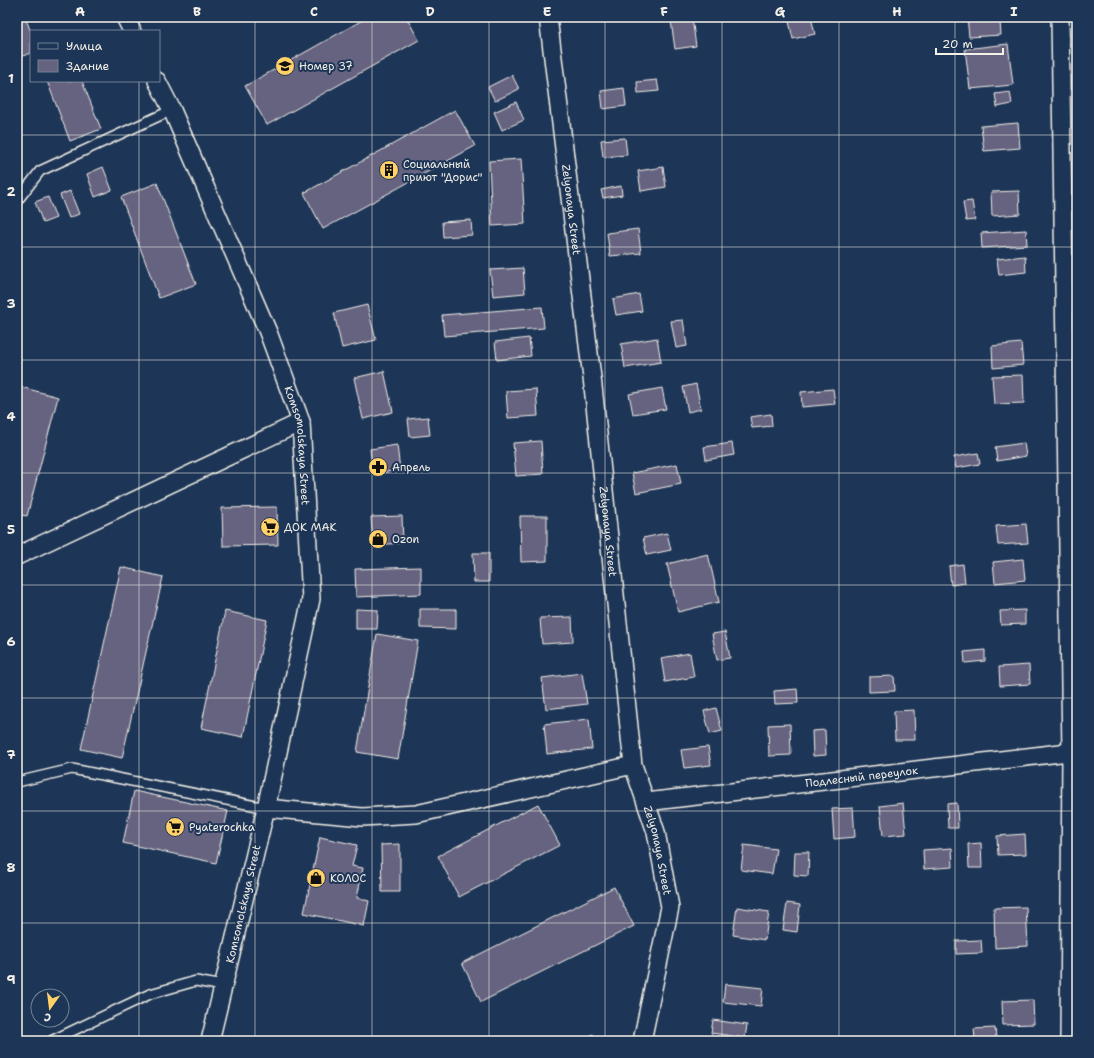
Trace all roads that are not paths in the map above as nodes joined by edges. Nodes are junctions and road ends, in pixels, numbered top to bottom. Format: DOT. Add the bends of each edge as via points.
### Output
graph roads {
  1 [pos="125,17"];
  2 [pos="548,17"];
  3 [pos="1060,17"];
  4 [pos="132,30"];
  5 [pos="158,82"];
  6 [pos="172,110"];
  7 [pos="17,201"];
  8 [pos="301,422"];
  9 [pos="17,556"];
  10 [pos="1074,751"];
  11 [pos="633,765"];
  12 [pos="17,782"];
  13 [pos="646,802"];
  14 [pos="266,808"];
  15 [pos="223,986"];
  16 [pos="51,1041"];
  17 [pos="210,1041"];
  18 [pos="642,1041"];
  19 [pos="1069,1041"];
  1 -- 4 [label="street"];
  2 -- 11 [label="street, Zelyonaya Street" via="593,386"];
  3 -- 10 [label="street"];
  5 -- 6 [label="street, Komsomolskaya Street"];
  6 -- 7 [label="lane" via="40,171"];
  6 -- 8 [label="street, Komsomolskaya Street" via="268,332"];
  8 -- 9 [label="street"];
  8 -- 14 [label="street, Komsomolskaya Street" via="311,599"];
  10 -- 13 [label="street, Подлесный переулок"];
  10 -- 19 [label="street"];
  11 -- 13 [label="street, Zelyonaya Street"];
  11 -- 14 [label="street" via="416,814 362,817"];
  12 -- 14 [label="lane" via="72,769"];
  13 -- 18 [label="street, Zelyonaya Street" via="656,832 670,907"];
  14 -- 15 [label="street, Komsomolskaya Street"];
  15 -- 16 [label="lane" via="196,981 150,994"];
  15 -- 17 [label="street, Komsomolskaya Street"];
}
